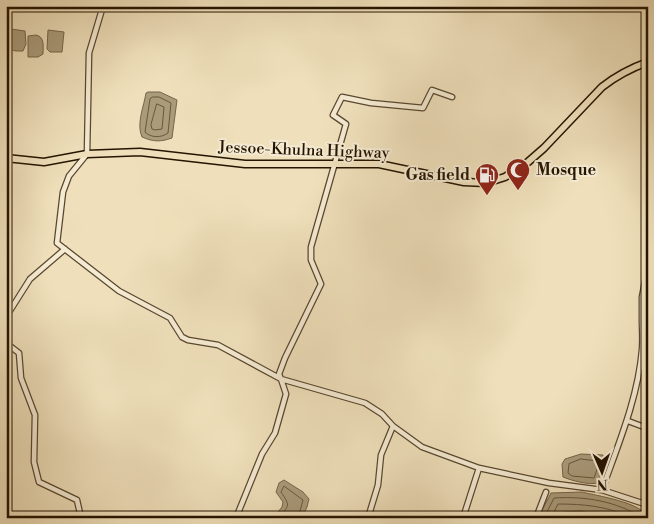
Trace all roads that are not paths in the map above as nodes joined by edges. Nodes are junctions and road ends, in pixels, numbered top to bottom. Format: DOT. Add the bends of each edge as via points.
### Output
graph roads {
  1 [pos="103,6"];
  2 [pos="648,62"];
  3 [pos="452,97"];
  4 [pos="87,154"];
  5 [pos="6,158"];
  6 [pos="335,164"];
  7 [pos="65,249"];
  8 [pos="648,266"];
  9 [pos="6,317"];
  10 [pos="642,319"];
  11 [pos="648,321"];
  12 [pos="6,343"];
  13 [pos="281,379"];
  14 [pos="628,421"];
  15 [pos="648,424"];
  16 [pos="393,426"];
  17 [pos="479,468"];
  18 [pos="602,490"];
  19 [pos="546,492"];
  20 [pos="648,505"];
  21 [pos="81,518"];
  22 [pos="236,518"];
  23 [pos="368,518"];
  24 [pos="463,518"];
  25 [pos="536,518"];
  1 -- 4 [label="street" via="89,53"];
  2 -- 6 [label="highway, Jessoe-Khulna Highway" via="602,87 539,153 497,181 470,183 379,164"];
  3 -- 6 [label="street" via="432,90 424,108 342,97 333,116 346,124"];
  4 -- 5 [label="highway, Jessoe-Khulna Highway" via="44,162"];
  4 -- 6 [label="highway, Jessoe-Khulna Highway" via="140,152 245,164"];
  4 -- 7 [label="street" via="69,176 63,192 57,243"];
  6 -- 13 [label="street" via="311,246 311,260 321,284 285,358 279,374"];
  7 -- 9 [label="street" via="30,280"];
  7 -- 13 [label="street" via="119,291 170,318 188,340 218,345"];
  8 -- 10 [label="street"];
  10 -- 11 [label="street"];
  10 -- 18 [label="street" via="637,382"];
  12 -- 21 [label="street" via="19,353 20,378 35,415 34,462 39,482 77,500"];
  13 -- 16 [label="street" via="365,403"];
  13 -- 22 [label="street" via="286,394 275,433 262,454"];
  14 -- 15 [label="street" via="644,427"];
  16 -- 17 [label="street" via="422,447"];
  16 -- 23 [label="street" via="381,455 378,485"];
  17 -- 18 [label="street"];
  17 -- 24 [label="street"];
  18 -- 20 [label="street"];
  19 -- 25 [label="street"];
}
